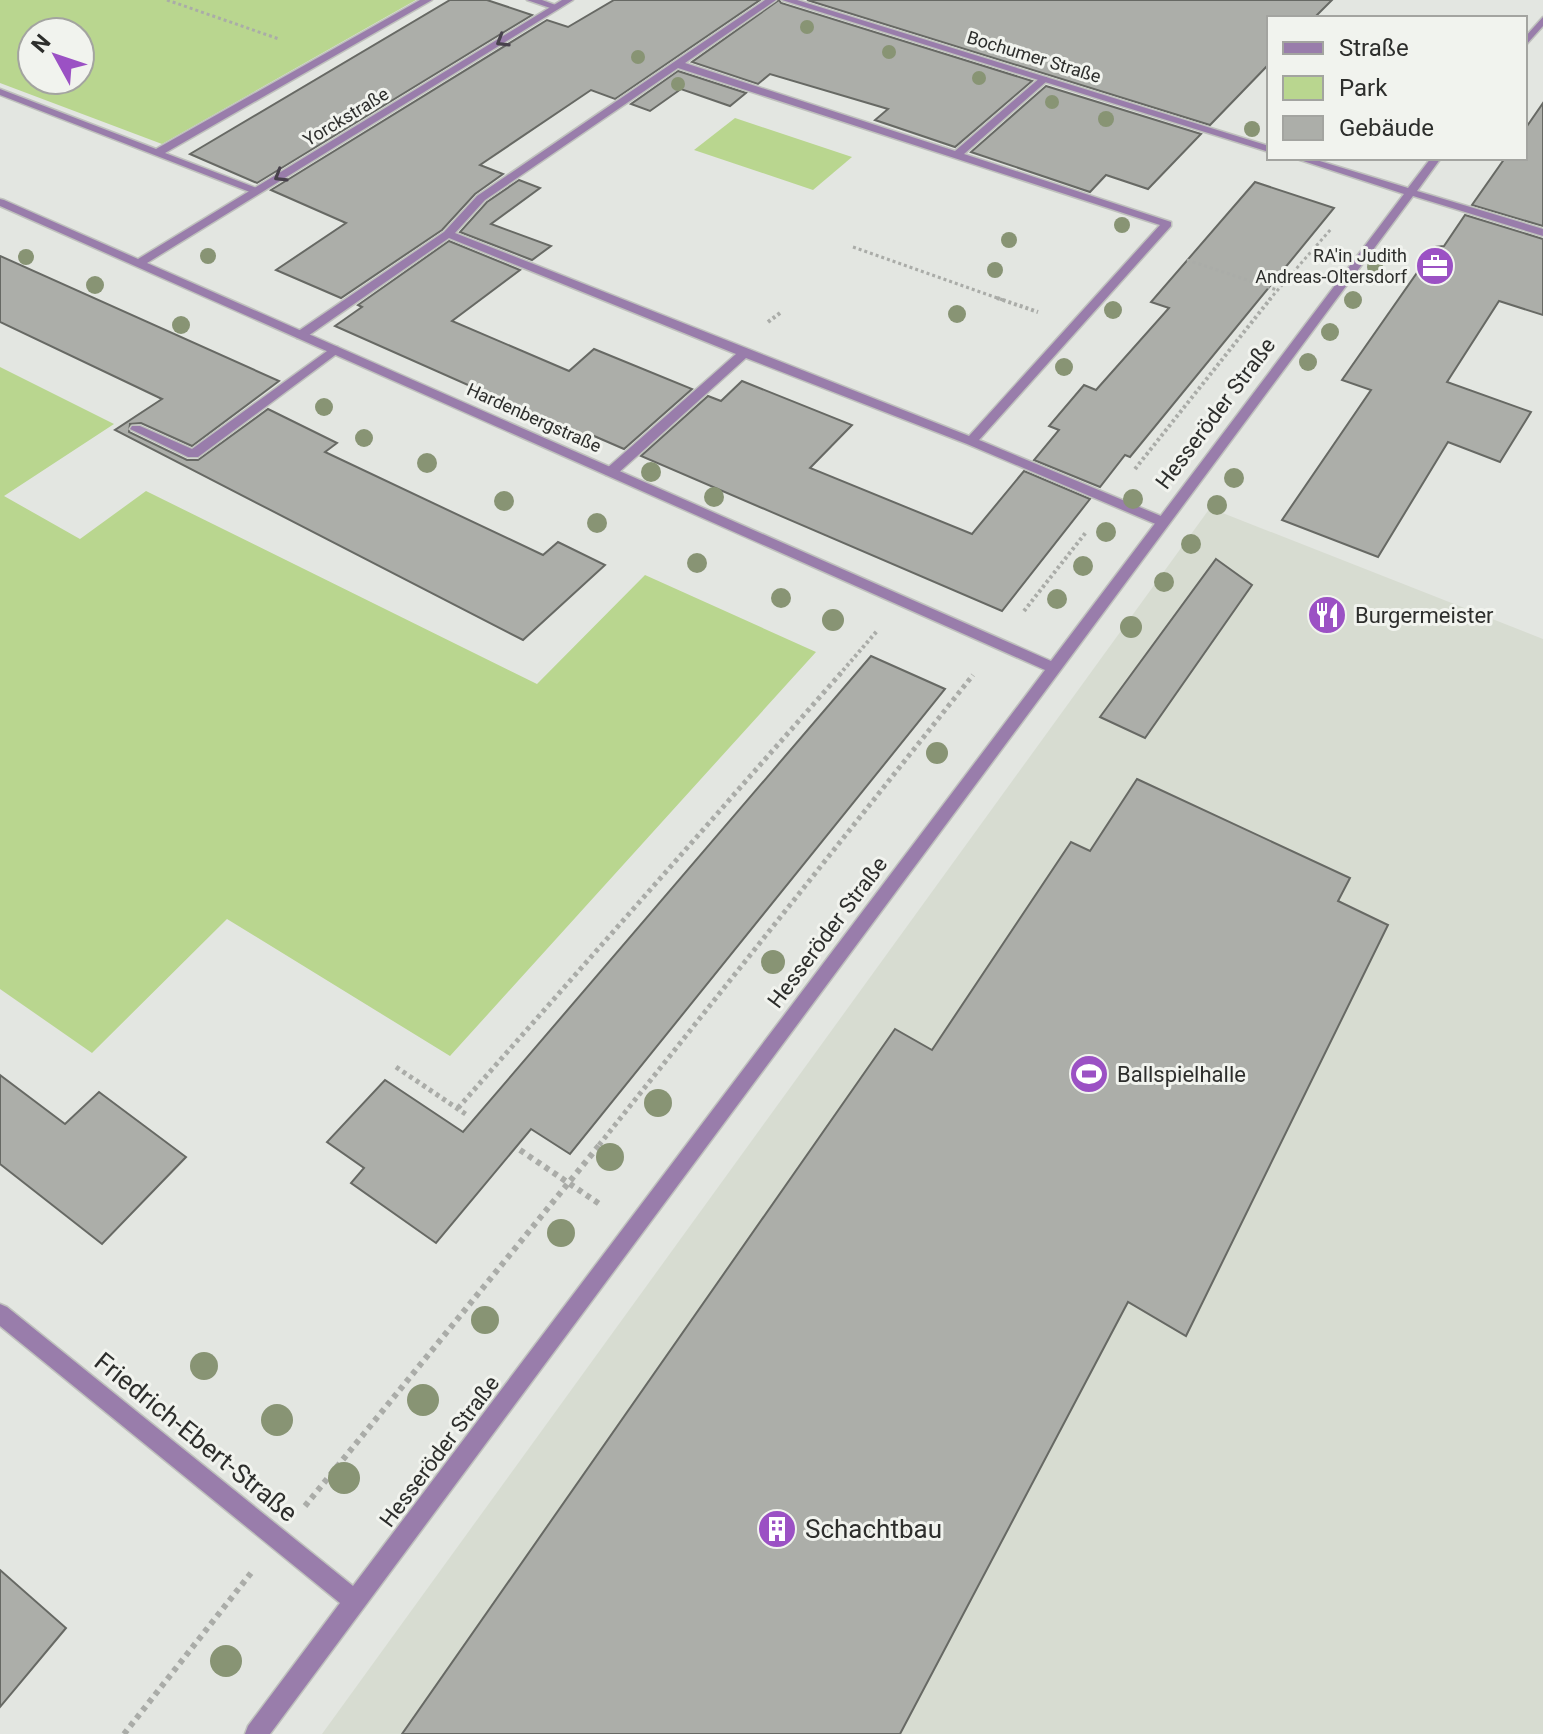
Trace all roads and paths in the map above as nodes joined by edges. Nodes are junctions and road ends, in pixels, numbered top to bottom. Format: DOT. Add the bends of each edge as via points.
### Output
graph roads {
  1 [pos="167,0"];
  2 [pos="427,0"];
  3 [pos="532,0"];
  4 [pos="568,0"];
  5 [pos="771,0"];
  6 [pos="787,0"];
  7 [pos="556,7"];
  8 [pos="1543,20"];
  9 [pos="1527,40"];
  10 [pos="329,56"];
  11 [pos="677,64"];
  12 [pos="1044,79"];
  13 [pos="0,92"];
  14 [pos="1267,148"];
  15 [pos="157,153"];
  16 [pos="958,154"];
  17 [pos="1305,160"];
  18 [pos="1434,160"];
  19 [pos="255,191"];
  20 [pos="1409,192"];
  21 [pos="0,202"];
  22 [pos="1335,225"];
  23 [pos="1543,233"];
  24 [pos="448,234"];
  25 [pos="853,247"];
  26 [pos="1147,247"];
  27 [pos="140,262"];
  28 [pos="1277,290"];
  29 [pos="1076,325"];
  30 [pos="301,335"];
  31 [pos="334,350"];
  32 [pos="744,353"];
  33 [pos="136,429"];
  34 [pos="971,441"];
  35 [pos="611,472"];
  36 [pos="1111,500"];
  37 [pos="1163,522"];
  38 [pos="903,602"];
  39 [pos="999,643"];
  40 [pos="1054,668"];
  41 [pos="396,1067"];
  42 [pos="458,1108"];
  43 [pos="467,1115"];
  44 [pos="520,1150"];
  45 [pos="569,1183"];
  46 [pos="635,1227"];
  47 [pos="0,1314"];
  48 [pos="278,1539"];
  49 [pos="356,1602"];
  50 [pos="124,1734"];
  51 [pos="256,1734"];
  1 -- 10 [label="path"];
  2 -- 10 [label="street"];
  3 -- 7 [label="street"];
  4 -- 7 [label="street, Yorckstraße"];
  5 -- 11 [label="street"];
  6 -- 12 [label="street, Bochumer Straße"];
  7 -- 19 [label="street, Yorckstraße, one-way"];
  8 -- 9 [label="street"];
  10 -- 15 [label="street"];
  11 -- 16 [label="street"];
  11 -- 24 [label="street" via="481,198"];
  12 -- 14 [label="street, Bochumer Straße"];
  12 -- 16 [label="street"];
  13 -- 15 [label="street"];
  15 -- 19 [label="street"];
  16 -- 26 [label="street" via="1167,224"];
  17 -- 20 [label="street"];
  18 -- 20 [label="street, Hesseröder Straße"];
  19 -- 27 [label="street, Yorckstraße"];
  20 -- 23 [label="street"];
  20 -- 37 [label="street, Hesseröder Straße"];
  21 -- 27 [label="street, Hardenbergstraße"];
  22 -- 28 [label="path"];
  24 -- 30 [label="street"];
  24 -- 32 [label="street"];
  25 -- 29 [label="path"];
  26 -- 28 [label="path"];
  26 -- 29 [label="street"];
  27 -- 30 [label="street, Hardenbergstraße"];
  28 -- 36 [label="path"];
  29 -- 34 [label="street"];
  30 -- 31 [label="street, Hardenbergstraße"];
  31 -- 33 [label="street" via="193,454"];
  31 -- 35 [label="street, Hardenbergstraße"];
  32 -- 34 [label="street"];
  32 -- 35 [label="street"];
  34 -- 36 [label="street"];
  35 -- 38 [label="street, Hardenbergstraße"];
  36 -- 37 [label="street"];
  36 -- 39 [label="path"];
  37 -- 40 [label="street, Hesseröder Straße"];
  38 -- 39 [label="street, Hardenbergstraße"];
  38 -- 42 [label="path"];
  39 -- 40 [label="street, Hardenbergstraße"];
  39 -- 45 [label="path"];
  40 -- 46 [label="street, Hesseröder Straße"];
  41 -- 42 [label="path"];
  42 -- 43 [label="path"];
  44 -- 45 [label="path"];
  45 -- 46 [label="path"];
  45 -- 48 [label="path"];
  46 -- 49 [label="street, Hesseröder Straße"];
  47 -- 48 [label="street, Friedrich-Ebert-Straße"];
  48 -- 49 [label="street, Friedrich-Ebert-Straße"];
  48 -- 50 [label="path"];
  49 -- 51 [label="street, Hesseröder Straße"];
}
